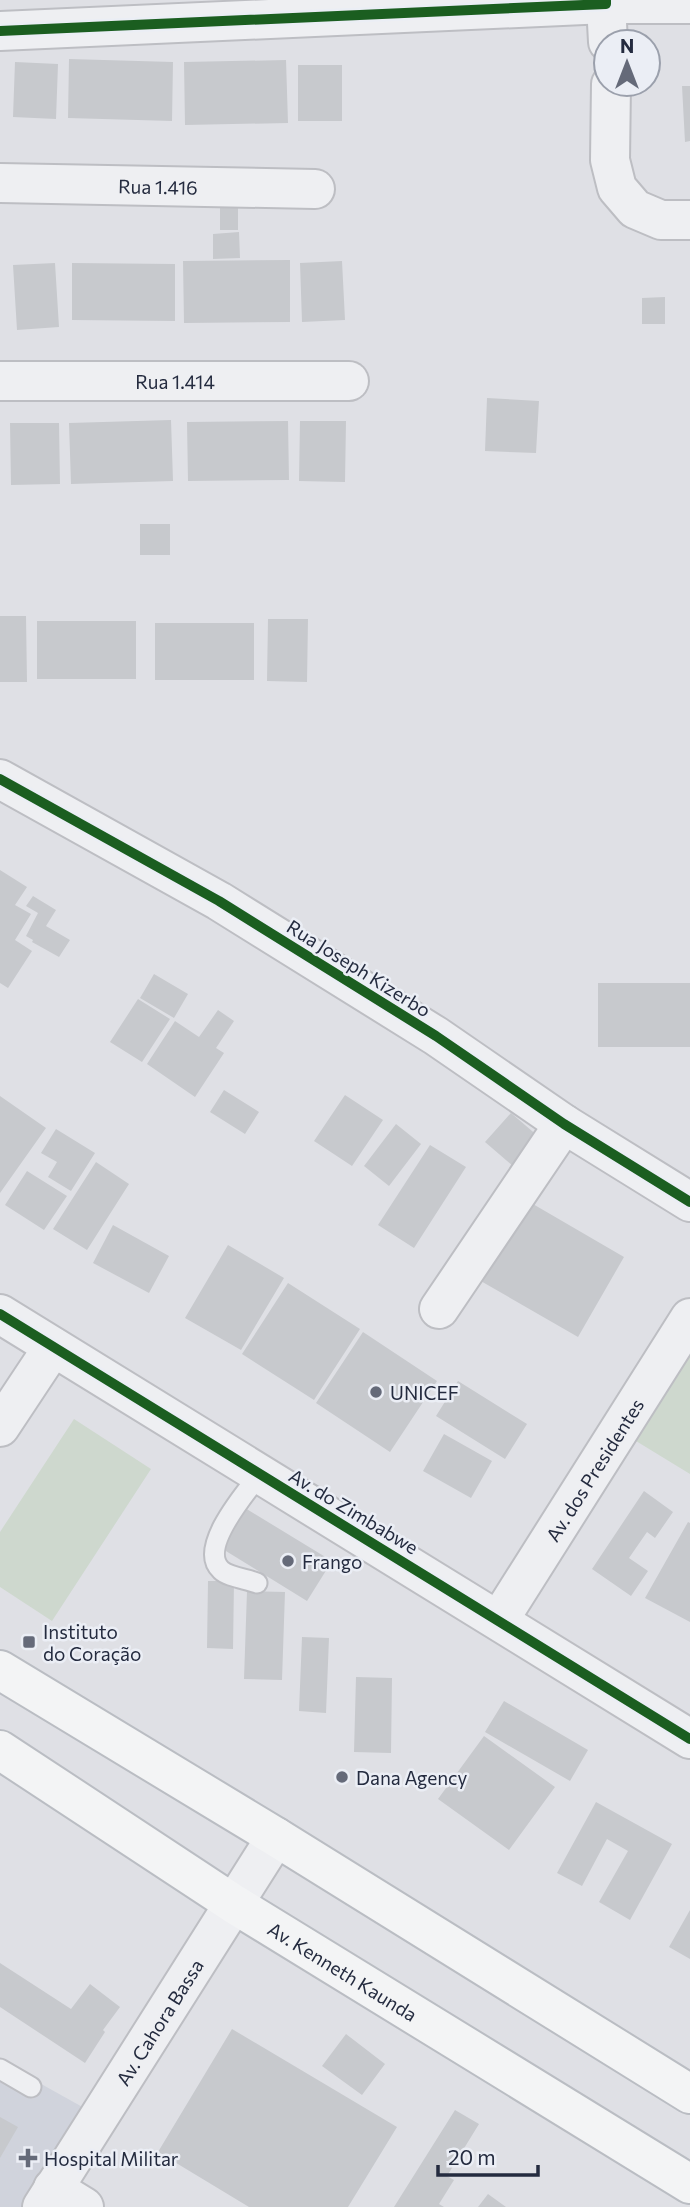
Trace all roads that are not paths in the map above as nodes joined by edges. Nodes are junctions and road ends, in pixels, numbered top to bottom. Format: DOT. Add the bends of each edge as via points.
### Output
graph roads {
  1 [pos="606,2"];
  2 [pos="690,4"];
  3 [pos="607,28"];
  4 [pos="0,31"];
  5 [pos="611,98"];
  6 [pos="0,184"];
  7 [pos="315,189"];
  8 [pos="690,220"];
  9 [pos="0,381"];
  10 [pos="349,381"];
  11 [pos="0,779"];
  12 [pos="564,1125"];
  13 [pos="690,1202"];
  14 [pos="439,1309"];
  15 [pos="0,1314"];
  16 [pos="690,1318"];
  17 [pos="53,1347"];
  18 [pos="0,1427"];
  19 [pos="260,1474"];
  20 [pos="257,1583"];
  21 [pos="499,1620"];
  22 [pos="9,1676"];
  23 [pos="690,1739"];
  24 [pos="0,1750"];
  25 [pos="276,1837"];
  26 [pos="234,1903"];
  27 [pos="0,2069"];
  28 [pos="31,2087"];
  29 [pos="690,2095"];
  30 [pos="690,2184"];
  31 [pos="60,2201"];
  1 -- 2 [label="street"];
  1 -- 3 [label="street"];
  1 -- 4 [label="street"];
  5 -- 8 [label="street" via="610,160 617,188 635,209 661,220"];
  6 -- 7 [label="street, Rua 1.416"];
  9 -- 10 [label="street, Rua 1.414"];
  11 -- 12 [label="street, Rua Joseph Kizerbo" via="219,901 436,1036"];
  12 -- 13 [label="street, Rua Joseph Kizerbo"];
  12 -- 14 [label="street"];
  15 -- 17 [label="street, Av. do Zimbabwe"];
  16 -- 21 [label="street, Av. dos Presidentes"];
  17 -- 18 [label="street"];
  17 -- 19 [label="street, Av. do Zimbabwe"];
  19 -- 20 [label="lane" via="229,1514 216,1544 215,1560 221,1570"];
  19 -- 21 [label="street, Av. do Zimbabwe"];
  21 -- 23 [label="street, Av. do Zimbabwe"];
  22 -- 25 [label="main road"];
  24 -- 26 [label="main road, Av. Kenneth Kaunda"];
  25 -- 26 [label="street, Av. Cahora Bassa"];
  25 -- 29 [label="main road"];
  26 -- 30 [label="main road, Av. Kenneth Kaunda"];
  26 -- 31 [label="street, Av. Cahora Bassa"];
  27 -- 28 [label="lane"];
}
